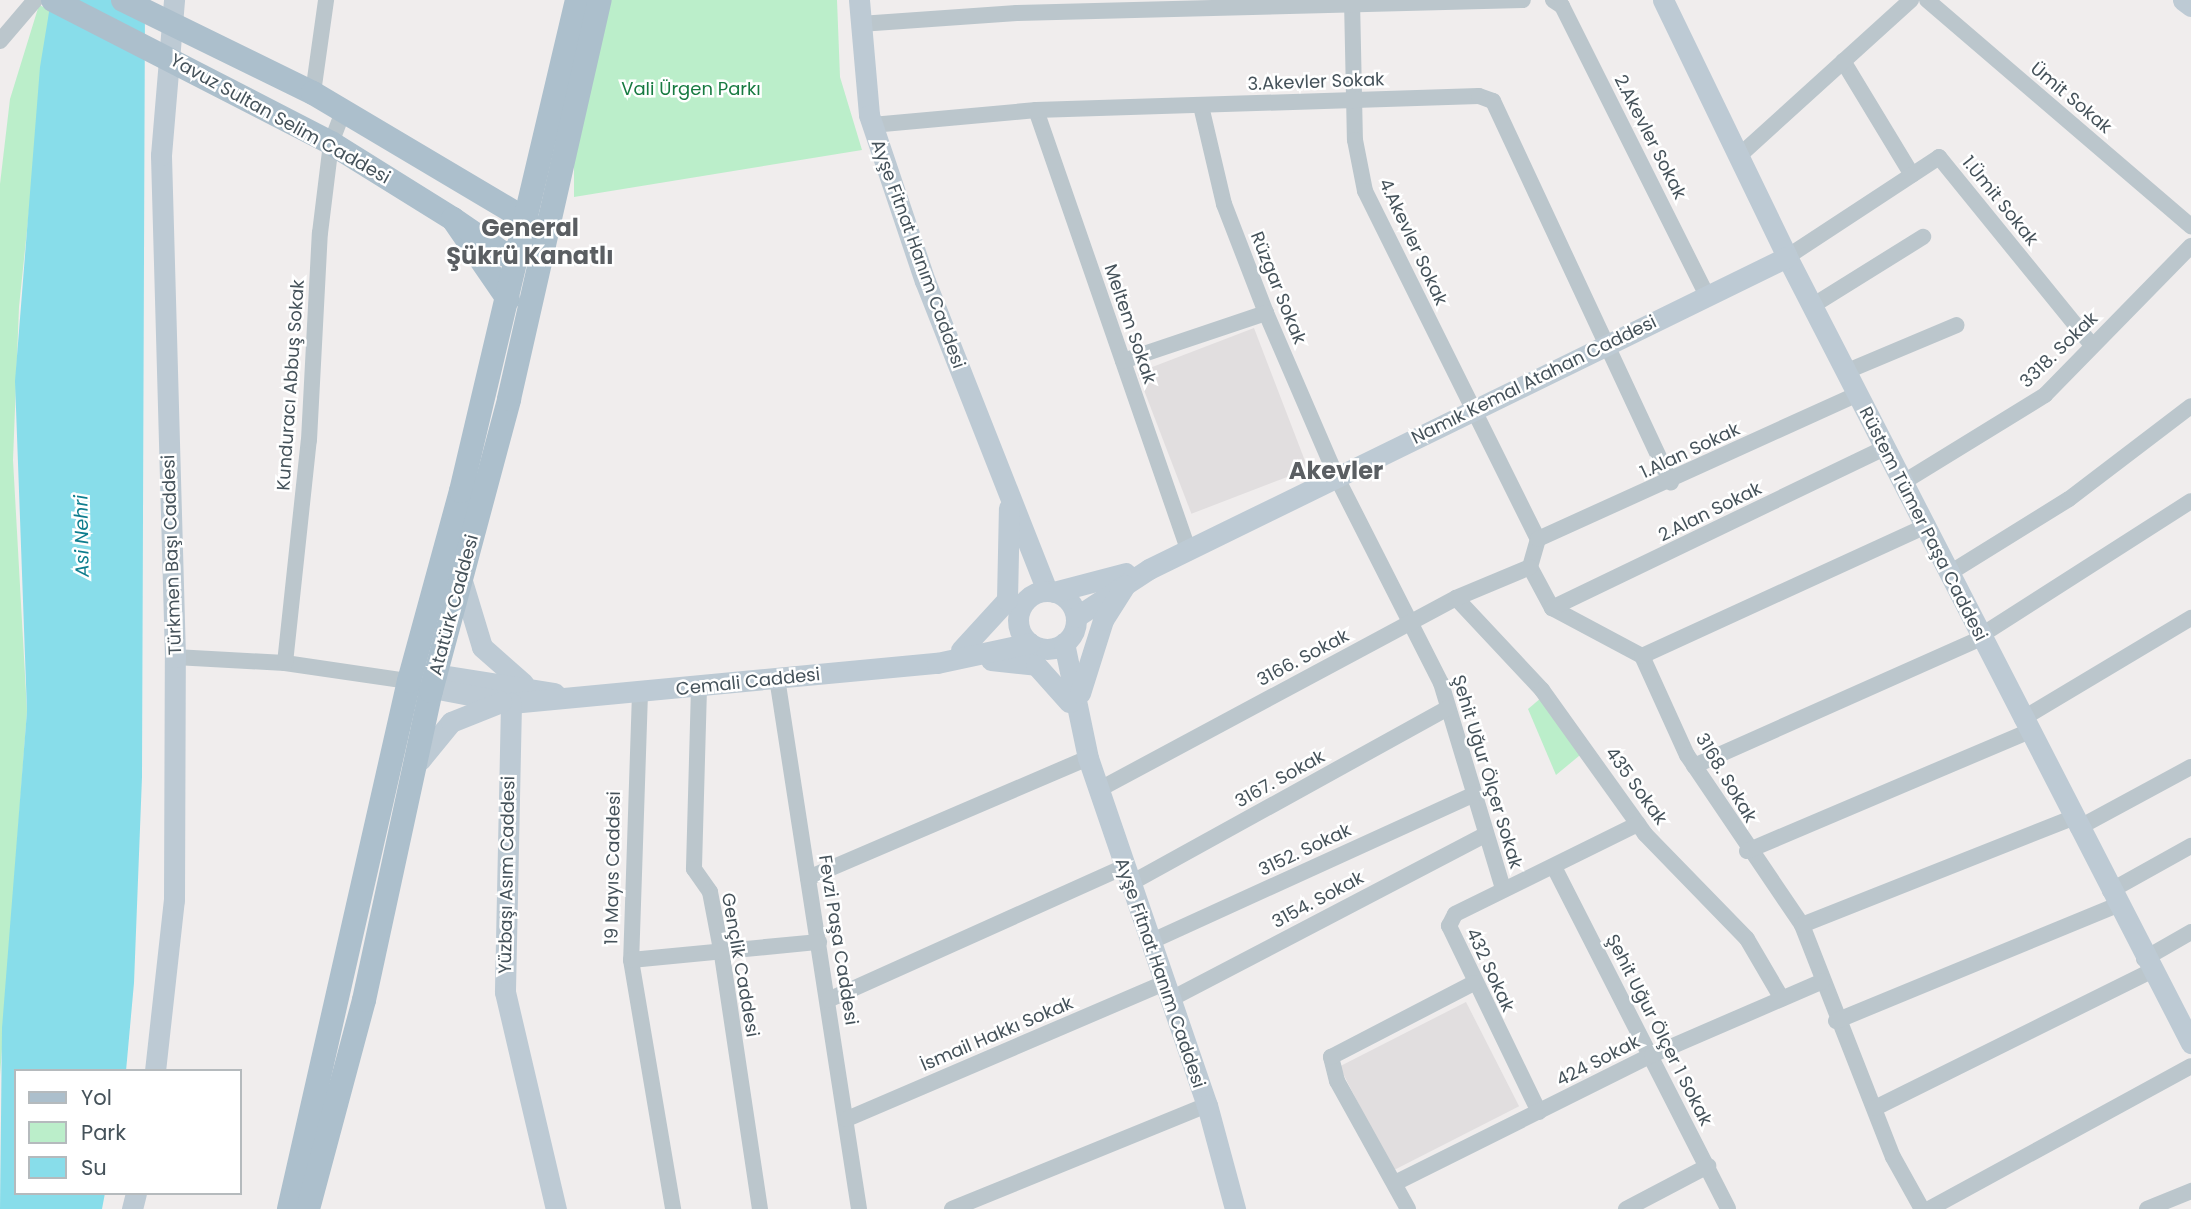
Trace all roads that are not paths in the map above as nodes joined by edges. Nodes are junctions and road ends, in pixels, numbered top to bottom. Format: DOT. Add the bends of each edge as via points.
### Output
graph roads {
  1 [pos="35,0"];
  2 [pos="53,0"];
  3 [pos="123,0"];
  4 [pos="326,0"];
  5 [pos="577,0"];
  6 [pos="600,0"];
  7 [pos="859,0"];
  8 [pos="1523,0"];
  9 [pos="1553,0"];
  10 [pos="1663,0"];
  11 [pos="1911,0"];
  12 [pos="1927,0"];
  13 [pos="2183,0"];
  14 [pos="1352,2"];
  15 [pos="2191,6"];
  16 [pos="860,24"];
  17 [pos="165,30"];
  18 [pos="0,41"];
  19 [pos="1843,61"];
  20 [pos="313,93"];
  21 [pos="1354,100"];
  22 [pos="1200,106"];
  23 [pos="1036,110"];
  24 [pos="343,112"];
  25 [pos="872,125"];
  26 [pos="331,143"];
  27 [pos="1740,155"];
  28 [pos="1912,175"];
  29 [pos="453,219"];
  30 [pos="527,220"];
  31 [pos="2191,226"];
  32 [pos="1923,237"];
  33 [pos="544,245"];
  34 [pos="2191,246"];
  35 [pos="519,255"];
  36 [pos="1787,257"];
  37 [pos="1707,295"];
  38 [pos="508,299"];
  39 [pos="1812,306"];
  40 [pos="1266,313"];
  41 [pos="1957,324"];
  42 [pos="1606,343"];
  43 [pos="2092,345"];
  44 [pos="1123,361"];
  45 [pos="1845,372"];
  46 [pos="1857,394"];
  47 [pos="1472,406"];
  48 [pos="2191,406"];
  49 [pos="1884,448"];
  50 [pos="1338,480"];
  51 [pos="1671,482"];
  52 [pos="1902,483"];
  53 [pos="2191,501"];
  54 [pos="1009,504"];
  55 [pos="1924,527"];
  56 [pos="1538,539"];
  57 [pos="1188,550"];
  58 [pos="1168,559"];
  59 [pos="1530,567"];
  60 [pos="1948,574"];
  61 [pos="461,576"];
  62 [pos="1129,580"];
  63 [pos="1051,592"];
  64 [pos="1456,598"];
  65 [pos="1023,606"];
  66 [pos="1552,608"];
  67 [pos="1076,617"];
  68 [pos="2191,618"];
  69 [pos="1413,621"];
  70 [pos="1980,637"];
  71 [pos="1047,645"];
  72 [pos="1642,656"];
  73 [pos="175,657"];
  74 [pos="952,658"];
  75 [pos="285,663"];
  76 [pos="776,678"];
  77 [pos="425,682"];
  78 [pos="528,686"];
  79 [pos="699,688"];
  80 [pos="640,693"];
  81 [pos="558,695"];
  82 [pos="1074,700"];
  83 [pos="506,703"];
  84 [pos="1448,708"];
  85 [pos="2025,725"];
  86 [pos="1086,747"];
  87 [pos="417,765"];
  88 [pos="1694,766"];
  89 [pos="2191,766"];
  90 [pos="1098,790"];
  91 [pos="1474,794"];
  92 [pos="2075,823"];
  93 [pos="1638,824"];
  94 [pos="1484,835"];
  95 [pos="2191,846"];
  96 [pos="1747,851"];
  97 [pos="1555,869"];
  98 [pos="1126,876"];
  99 [pos="808,878"];
  100 [pos="1503,889"];
  101 [pos="2113,898"];
  102 [pos="1802,925"];
  103 [pos="2191,932"];
  104 [pos="1152,941"];
  105 [pos="819,942"];
  106 [pos="723,955"];
  107 [pos="631,960"];
  108 [pos="2148,965"];
  109 [pos="1822,981"];
  110 [pos="1474,983"];
  111 [pos="1165,992"];
  112 [pos="1782,999"];
  113 [pos="828,1000"];
  114 [pos="1836,1021"];
  115 [pos="2191,1043"];
  116 [pos="1652,1055"];
  117 [pos="2191,1066"];
  118 [pos="155,1069"];
  119 [pos="1207,1105"];
  120 [pos="1875,1108"];
  121 [pos="1539,1112"];
  122 [pos="847,1119"];
  123 [pos="1708,1166"];
  124 [pos="1395,1183"];
  125 [pos="2191,1191"];
  126 [pos="289,1209"];
  127 [pos="308,1209"];
  128 [pos="556,1209"];
  129 [pos="673,1209"];
  130 [pos="760,1209"];
  131 [pos="857,1209"];
  132 [pos="952,1209"];
  133 [pos="1236,1209"];
  134 [pos="1408,1209"];
  135 [pos="1626,1209"];
  136 [pos="1728,1209"];
  137 [pos="1922,1209"];
  138 [pos="1929,1209"];
  139 [pos="2147,1209"];
  1 -- 18 [label="street"];
  2 -- 17 [label="main road, Yavuz Sultan Selim Caddesi"];
  3 -- 17 [label="main road, Yavuz Sultan Selim Caddesi"];
  4 -- 20 [label="street"];
  5 -- 30 [label="main road, Atatürk Caddesi"];
  6 -- 33 [label="main road, Atatürk Caddesi"];
  7 -- 16 [label="street, Ayşe Fitnat Hanım Caddesi"];
  8 -- 14 [label="street"];
  9 -- 37 [label="street, 2.Akevler Sokak" via="1562,6"];
  10 -- 27 [label="street, Rüstem Tümer Paşa Caddesi"];
  11 -- 19 [label="street"];
  12 -- 31 [label="street, Ümit Sokak"];
  13 -- 15 [label="street"];
  14 -- 16 [label="street" via="1017,13"];
  14 -- 21 [label="street, 4.Akevler Sokak"];
  16 -- 25 [label="street, Ayşe Fitnat Hanım Caddesi"];
  17 -- 20 [label="main road, Yavuz Sultan Selim Caddesi"];
  17 -- 26 [label="main road, Yavuz Sultan Selim Caddesi"];
  17 -- 73 [label="street, Türkmen Başı Caddesi" via="161,155"];
  19 -- 27 [label="street"];
  19 -- 28 [label="street"];
  20 -- 24 [label="main road, Yavuz Sultan Selim Caddesi"];
  21 -- 22 [label="street, 3.Akevler Sokak"];
  21 -- 42 [label="street, 3.Akevler Sokak" via="1479,96 1493,101"];
  21 -- 47 [label="street, 4.Akevler Sokak" via="1365,191"];
  22 -- 23 [label="street, 3.Akevler Sokak"];
  22 -- 40 [label="street, Rüzgar Sokak" via="1224,204"];
  23 -- 25 [label="street, 3.Akevler Sokak"];
  23 -- 44 [label="street, Meltem Sokak"];
  24 -- 26 [label="street, Kunduracı Abbuş Sokak"];
  24 -- 30 [label="main road, Yavuz Sultan Selim Caddesi"];
  25 -- 54 [label="street, Ayşe Fitnat Hanım Caddesi"];
  26 -- 29 [label="main road, Yavuz Sultan Selim Caddesi"];
  26 -- 75 [label="street, Kunduracı Abbuş Sokak"];
  27 -- 36 [label="street, Rüstem Tümer Paşa Caddesi"];
  28 -- 36 [label="street, 1.Ümit Sokak"];
  28 -- 43 [label="street, 1.Ümit Sokak" via="1939,157"];
  29 -- 35 [label="main road" via="503,254"];
  29 -- 38 [label="main road, Yavuz Sultan Selim Caddesi"];
  30 -- 33 [label="main road, Yavuz Sultan Selim Caddesi"];
  30 -- 35 [label="main road, Atatürk Caddesi"];
  32 -- 39 [label="street"];
  33 -- 35 [label="main road"];
  33 -- 61 [label="main road, Atatürk Caddesi"];
  34 -- 43 [label="street, 3318. Sokak"];
  35 -- 38 [label="main road, Atatürk Caddesi"];
  36 -- 37 [label="street, Namık Kemal Atahan Caddesi"];
  36 -- 39 [label="street, Rüstem Tümer Paşa Caddesi"];
  37 -- 42 [label="street, Namık Kemal Atahan Caddesi"];
  38 -- 77 [label="main road, Atatürk Caddesi"];
  39 -- 45 [label="street, Rüstem Tümer Paşa Caddesi"];
  40 -- 44 [label="street"];
  40 -- 50 [label="street, Rüzgar Sokak"];
  41 -- 45 [label="street"];
  42 -- 47 [label="street, Namık Kemal Atahan Caddesi"];
  42 -- 51 [label="street"];
  43 -- 52 [label="street, 3318. Sokak" via="2045,396"];
  44 -- 57 [label="street, Meltem Sokak"];
  45 -- 46 [label="street, Rüstem Tümer Paşa Caddesi"];
  46 -- 49 [label="street, Rüstem Tümer Paşa Caddesi"];
  46 -- 51 [label="street, 1.Alan Sokak"];
  47 -- 50 [label="street, Namık Kemal Atahan Caddesi"];
  47 -- 56 [label="street"];
  48 -- 60 [label="street" via="2069,499"];
  49 -- 52 [label="street, Rüstem Tümer Paşa Caddesi"];
  49 -- 66 [label="street, 2.Alan Sokak"];
  50 -- 57 [label="street, Namık Kemal Atahan Caddesi"];
  50 -- 69 [label="street, Şehit Uğur Ölçer Sokak"];
  51 -- 56 [label="street, 1.Alan Sokak"];
  52 -- 55 [label="street, Rüstem Tümer Paşa Caddesi"];
  53 -- 70 [label="street"];
  54 -- 63 [label="street, Ayşe Fitnat Hanım Caddesi"];
  54 -- 65 [label="street, Ayşe Fitnat Hanım Caddesi"];
  54 -- 74 [label="street" via="1007,600"];
  55 -- 60 [label="street, Rüstem Tümer Paşa Caddesi"];
  55 -- 72 [label="street"];
  56 -- 59 [label="street"];
  57 -- 58 [label="street, Namık Kemal Atahan Caddesi"];
  58 -- 62 [label="street, Namık Kemal Atahan Caddesi"];
  58 -- 63 [label="street, Namık Kemal Atahan Caddesi"];
  59 -- 64 [label="street, 3166. Sokak"];
  59 -- 66 [label="street"];
  60 -- 70 [label="street, Rüstem Tümer Paşa Caddesi"];
  61 -- 77 [label="main road, Atatürk Caddesi"];
  61 -- 78 [label="street, Cemali Caddesi" via="482,647"];
  62 -- 67 [label="street, Namık Kemal Atahan Caddesi"];
  62 -- 82 [label="street" via="1103,620"];
  63 -- 65 [label="street"];
  63 -- 67 [label="street, Ayşe Fitnat Hanım Caddesi" via="1069,601"];
  64 -- 69 [label="street, 3166. Sokak"];
  64 -- 93 [label="street, 435 Sokak" via="1542,690"];
  65 -- 71 [label="street, Ayşe Fitnat Hanım Caddesi" via="1020,629"];
  65 -- 74 [label="street, Cemali Caddesi"];
  66 -- 72 [label="street"];
  67 -- 71 [label="street"];
  68 -- 85 [label="street"];
  69 -- 84 [label="street, Şehit Uğur Ölçer Sokak"];
  69 -- 90 [label="street, 3166. Sokak"];
  70 -- 85 [label="street, Rüstem Tümer Paşa Caddesi"];
  70 -- 88 [label="street"];
  71 -- 74 [label="street, Cemali Caddesi"];
  71 -- 82 [label="street, Ayşe Fitnat Hanım Caddesi"];
  72 -- 88 [label="street, 3168. Sokak"];
  73 -- 75 [label="street"];
  73 -- 118 [label="street, Türkmen Başı Caddesi" via="174,900"];
  74 -- 76 [label="street, Cemali Caddesi"];
  74 -- 82 [label="street" via="1036,665"];
  75 -- 77 [label="street"];
  76 -- 79 [label="street, Cemali Caddesi"];
  76 -- 99 [label="street, Fevzi Paşa Caddesi"];
  77 -- 78 [label="street, Cemali Caddesi"];
  77 -- 83 [label="street, Cemali Caddesi"];
  77 -- 87 [label="main road, Atatürk Caddesi"];
  77 -- 126 [label="main road, Atatürk Caddesi"];
  78 -- 81 [label="street, Cemali Caddesi"];
  79 -- 80 [label="street, Cemali Caddesi"];
  79 -- 106 [label="street, Gençlik Caddesi" via="694,869 710,892"];
  80 -- 81 [label="street, Cemali Caddesi"];
  80 -- 107 [label="street, 19 Mayıs Caddesi"];
  81 -- 83 [label="street, Cemali Caddesi"];
  82 -- 86 [label="street, Ayşe Fitnat Hanım Caddesi"];
  83 -- 87 [label="street, Cemali Caddesi" via="436,733"];
  83 -- 128 [label="street, Yüzbaşı Asım Caddesi" via="505,992"];
  84 -- 91 [label="street, Şehit Uğur Ölçer Sokak"];
  84 -- 98 [label="street, 3167. Sokak"];
  85 -- 92 [label="street, Rüstem Tümer Paşa Caddesi"];
  85 -- 96 [label="street"];
  86 -- 90 [label="street, Ayşe Fitnat Hanım Caddesi"];
  86 -- 99 [label="street"];
  87 -- 127 [label="main road, Atatürk Caddesi"];
  88 -- 96 [label="street, 3168. Sokak"];
  89 -- 92 [label="street"];
  90 -- 98 [label="street, Ayşe Fitnat Hanım Caddesi"];
  91 -- 94 [label="street, Şehit Uğur Ölçer Sokak"];
  91 -- 104 [label="street, 3152. Sokak"];
  92 -- 101 [label="street, Rüstem Tümer Paşa Caddesi"];
  92 -- 102 [label="street"];
  93 -- 97 [label="street, 432 Sokak"];
  93 -- 112 [label="street, 435 Sokak" via="1747,939"];
  94 -- 100 [label="street, Şehit Uğur Ölçer Sokak"];
  94 -- 111 [label="street, 3154. Sokak"];
  95 -- 101 [label="street"];
  96 -- 102 [label="street, 3168. Sokak"];
  97 -- 100 [label="street, 432 Sokak"];
  97 -- 116 [label="street, Şehit Uğur Ölçer 1 Sokak"];
  98 -- 104 [label="street, Ayşe Fitnat Hanım Caddesi"];
  98 -- 113 [label="street, 3167. Sokak"];
  99 -- 105 [label="street, Fevzi Paşa Caddesi"];
  100 -- 110 [label="street, 432 Sokak" via="1455,914 1449,926"];
  101 -- 108 [label="street, Rüstem Tümer Paşa Caddesi"];
  101 -- 114 [label="street"];
  102 -- 109 [label="street, 3168. Sokak"];
  103 -- 108 [label="street"];
  104 -- 111 [label="street, Ayşe Fitnat Hanım Caddesi"];
  105 -- 106 [label="street"];
  105 -- 113 [label="street, Fevzi Paşa Caddesi"];
  106 -- 107 [label="street"];
  106 -- 130 [label="street, Gençlik Caddesi"];
  107 -- 129 [label="street, 19 Mayıs Caddesi"];
  108 -- 115 [label="street, Rüstem Tümer Paşa Caddesi"];
  108 -- 120 [label="street"];
  109 -- 112 [label="street, 424 Sokak"];
  109 -- 114 [label="street, 3168. Sokak"];
  110 -- 121 [label="street, 432 Sokak"];
  110 -- 124 [label="street" via="1331,1057 1337,1081"];
  111 -- 119 [label="street, Ayşe Fitnat Hanım Caddesi"];
  111 -- 122 [label="street, İsmail Hakkı Sokak"];
  112 -- 116 [label="street, 424 Sokak"];
  113 -- 122 [label="street, Fevzi Paşa Caddesi"];
  114 -- 120 [label="street, 3168. Sokak"];
  116 -- 121 [label="street, 424 Sokak"];
  116 -- 123 [label="street, Şehit Uğur Ölçer 1 Sokak"];
  117 -- 138 [label="street"];
  119 -- 132 [label="street"];
  119 -- 133 [label="street, Ayşe Fitnat Hanım Caddesi"];
  120 -- 137 [label="street, 3168. Sokak"];
  121 -- 124 [label="street, 424 Sokak"];
  122 -- 131 [label="street, Fevzi Paşa Caddesi"];
  123 -- 135 [label="street"];
  123 -- 136 [label="street, Şehit Uğur Ölçer 1 Sokak"];
  124 -- 134 [label="street"];
  125 -- 139 [label="street"];
}
